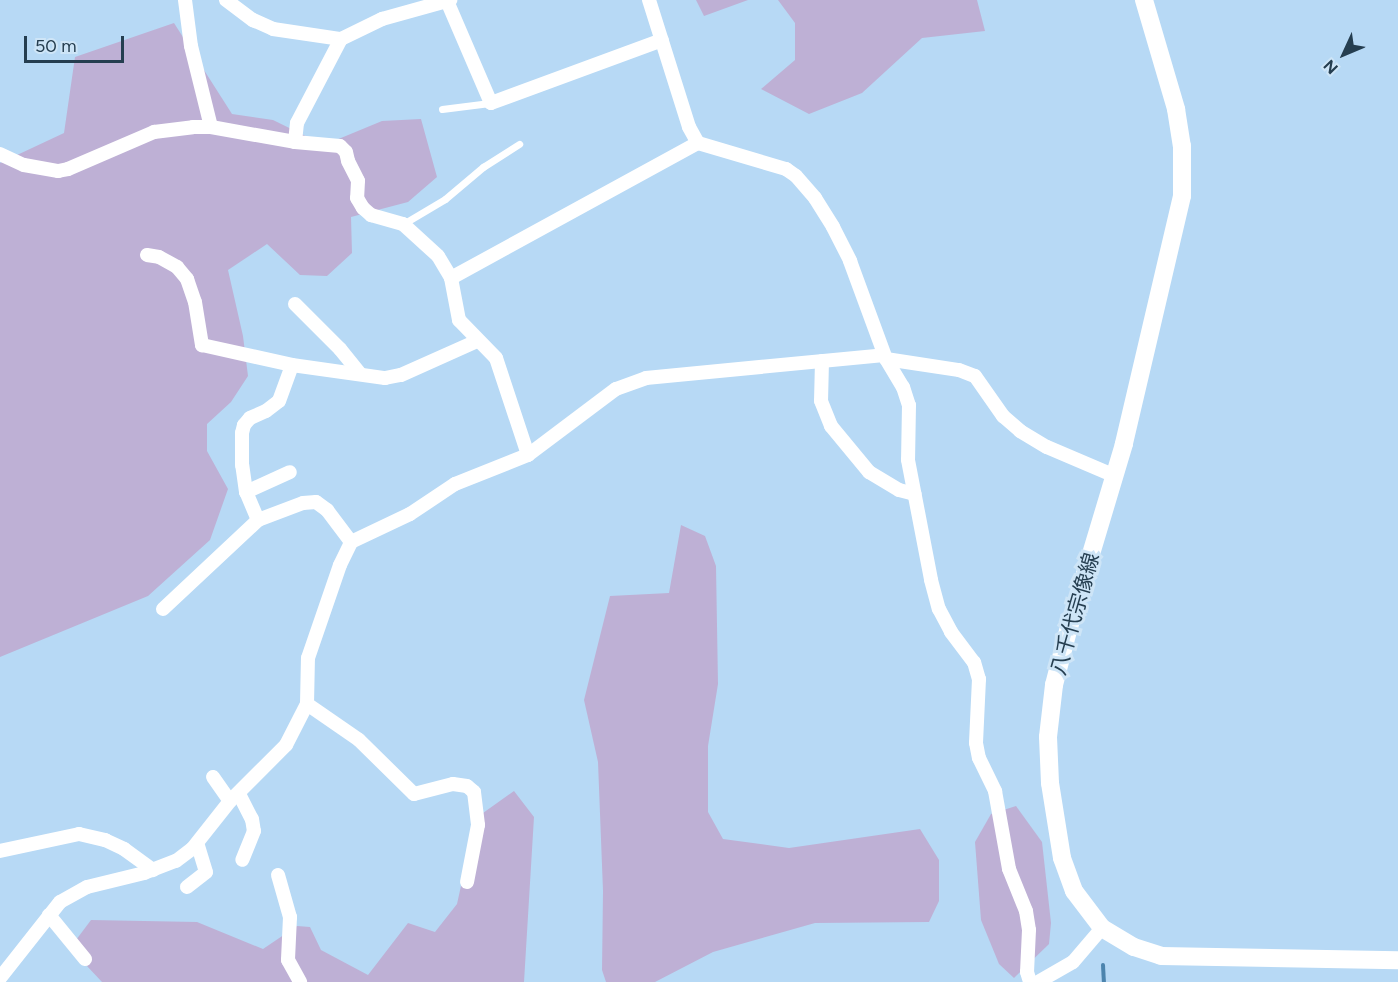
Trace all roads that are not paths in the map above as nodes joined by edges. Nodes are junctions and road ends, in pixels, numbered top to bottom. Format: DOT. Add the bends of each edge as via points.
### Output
graph roads {
  1 [pos="185,0"];
  2 [pos="226,0"];
  3 [pos="649,0"];
  4 [pos="1144,0"];
  5 [pos="449,1"];
  6 [pos="341,39"];
  7 [pos="662,40"];
  8 [pos="491,103"];
  9 [pos="442,109"];
  10 [pos="211,127"];
  11 [pos="295,142"];
  12 [pos="698,143"];
  13 [pos="519,144"];
  14 [pos="0,154"];
  15 [pos="403,225"];
  16 [pos="147,255"];
  17 [pos="451,278"];
  18 [pos="295,304"];
  19 [pos="477,340"];
  20 [pos="885,357"];
  21 [pos="822,361"];
  22 [pos="292,365"];
  23 [pos="360,374"];
  24 [pos="528,455"];
  25 [pos="290,472"];
  26 [pos="1115,476"];
  27 [pos="246,492"];
  28 [pos="915,494"];
  29 [pos="258,520"];
  30 [pos="351,543"];
  31 [pos="163,609"];
  32 [pos="307,704"];
  33 [pos="213,777"];
  34 [pos="235,798"];
  35 [pos="197,843"];
  36 [pos="0,851"];
  37 [pos="242,860"];
  38 [pos="153,870"];
  39 [pos="278,875"];
  40 [pos="466,882"];
  41 [pos="187,887"];
  42 [pos="49,915"];
  43 [pos="1102,928"];
  44 [pos="85,959"];
  45 [pos="1398,960"];
  46 [pos="0,978"];
  47 [pos="300,982"];
  48 [pos="1030,982"];
  49 [pos="1038,982"];
  1 -- 10 [label="street" via="191,46"];
  2 -- 6 [label="street" via="252,20 273,29"];
  3 -- 7 [label="street"];
  4 -- 26 [label="main road, 八千代宗像線" via="1176,109 1183,179 1177,224"];
  5 -- 6 [label="street" via="382,19"];
  5 -- 8 [label="street"];
  6 -- 11 [label="street" via="297,123"];
  7 -- 8 [label="street"];
  7 -- 12 [label="street" via="689,127"];
  8 -- 9 [label="lane"];
  10 -- 11 [label="street"];
  10 -- 14 [label="street" via="154,132 58,171 24,165"];
  11 -- 15 [label="street" via="344,148 358,181 357,198 363,208 371,215"];
  12 -- 17 [label="street" via="580,199"];
  12 -- 20 [label="street" via="786,169 796,176 833,226"];
  13 -- 15 [label="lane"];
  15 -- 17 [label="street" via="438,256"];
  16 -- 22 [label="street" via="177,267 187,279 202,345"];
  17 -- 19 [label="street" via="459,320"];
  18 -- 23 [label="street"];
  19 -- 23 [label="street" via="401,375 385,378"];
  19 -- 24 [label="street" via="496,358"];
  20 -- 21 [label="street"];
  20 -- 26 [label="street" via="975,376 1003,416 1020,431"];
  20 -- 28 [label="street" via="909,405 908,460"];
  21 -- 24 [label="street" via="646,378 616,389"];
  21 -- 28 [label="street" via="821,401 831,426 869,472 899,490"];
  22 -- 23 [label="street"];
  22 -- 27 [label="street" via="279,401 244,425 242,465"];
  24 -- 30 [label="street" via="455,484 410,514"];
  25 -- 27 [label="street"];
  26 -- 43 [label="main road, 八千代宗像線" via="1054,685 1048,737 1050,783 1062,858 1074,891"];
  27 -- 29 [label="street"];
  28 -- 48 [label="street" via="939,609 974,662 978,679 976,743 995,791 1009,869 1026,911"];
  29 -- 30 [label="street" via="316,502 327,510"];
  29 -- 31 [label="street"];
  30 -- 32 [label="street" via="308,658"];
  32 -- 34 [label="street" via="286,745"];
  32 -- 40 [label="street" via="359,740 414,794 453,784 467,786 474,792 478,825"];
  33 -- 34 [label="street"];
  34 -- 35 [label="street"];
  34 -- 37 [label="street" via="252,819 254,831"];
  35 -- 38 [label="street" via="176,861"];
  35 -- 41 [label="street" via="206,872"];
  36 -- 38 [label="street" via="79,834 124,849"];
  38 -- 42 [label="street" via="87,887 60,902"];
  39 -- 47 [label="street" via="290,917 288,960"];
  42 -- 44 [label="street"];
  42 -- 46 [label="street"];
  43 -- 45 [label="main road, 八千代宗像線" via="1134,947 1161,956"];
  43 -- 49 [label="street" via="1073,962"];
}
